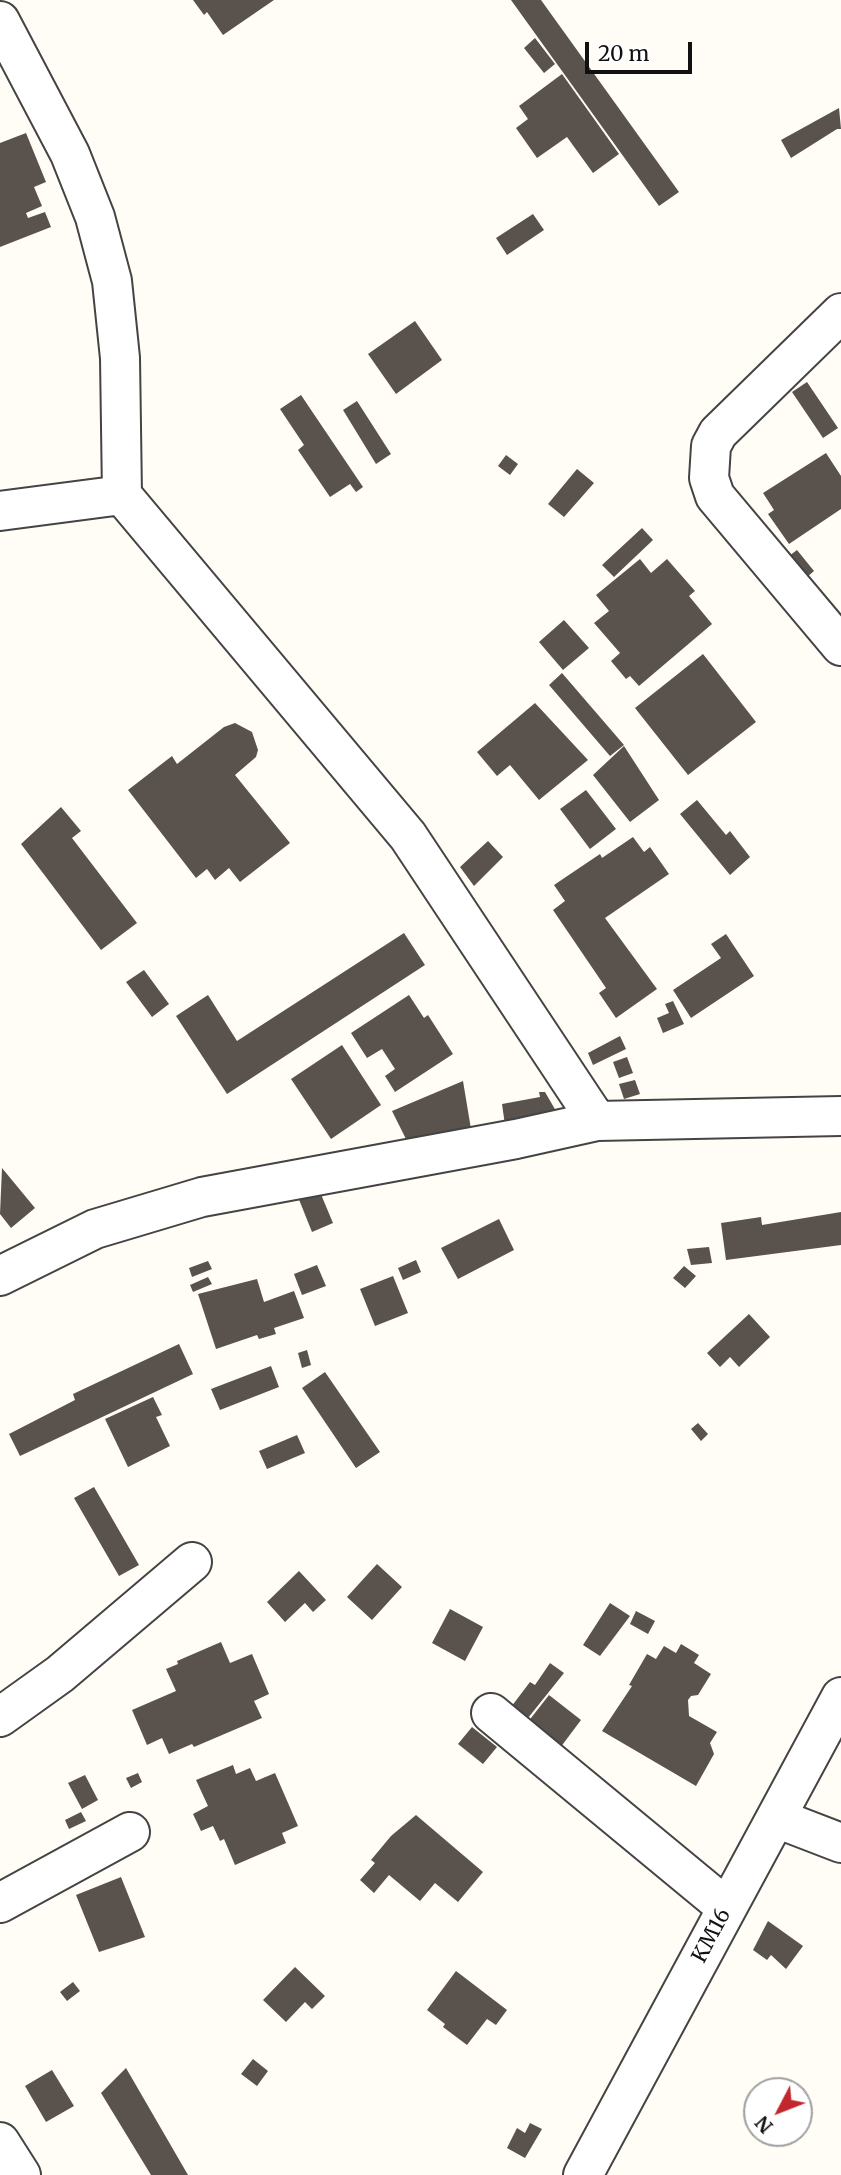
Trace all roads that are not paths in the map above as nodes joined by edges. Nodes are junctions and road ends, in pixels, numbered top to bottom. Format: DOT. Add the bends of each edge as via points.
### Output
graph roads {
  1 [pos="0,21"];
  2 [pos="841,313"];
  3 [pos="122,495"];
  4 [pos="0,511"];
  5 [pos="841,646"];
  6 [pos="841,1116"];
  7 [pos="597,1121"];
  8 [pos="0,1276"];
  9 [pos="192,1562"];
  10 [pos="841,1697"];
  11 [pos="491,1713"];
  12 [pos="0,1717"];
  13 [pos="776,1818"];
  14 [pos="130,1832"];
  15 [pos="841,1843"];
  16 [pos="0,1903"];
  17 [pos="727,1908"];
  18 [pos="0,2142"];
  19 [pos="21,2175"];
  20 [pos="583,2175"];
  1 -- 3 [label="street" via="70,154 95,217 112,281 120,358"];
  2 -- 5 [label="street" via="718,433 711,446 709,478 715,496"];
  3 -- 4 [label="street"];
  3 -- 7 [label="street" via="408,836"];
  6 -- 7 [label="street"];
  7 -- 8 [label="street" via="202,1197 95,1229"];
  9 -- 12 [label="street" via="60,1674"];
  10 -- 13 [label="street, KM16"];
  11 -- 17 [label="street"];
  13 -- 15 [label="street"];
  13 -- 17 [label="street, KM16"];
  14 -- 16 [label="street"];
  17 -- 20 [label="street, KM16"];
  18 -- 19 [label="street"];
}
